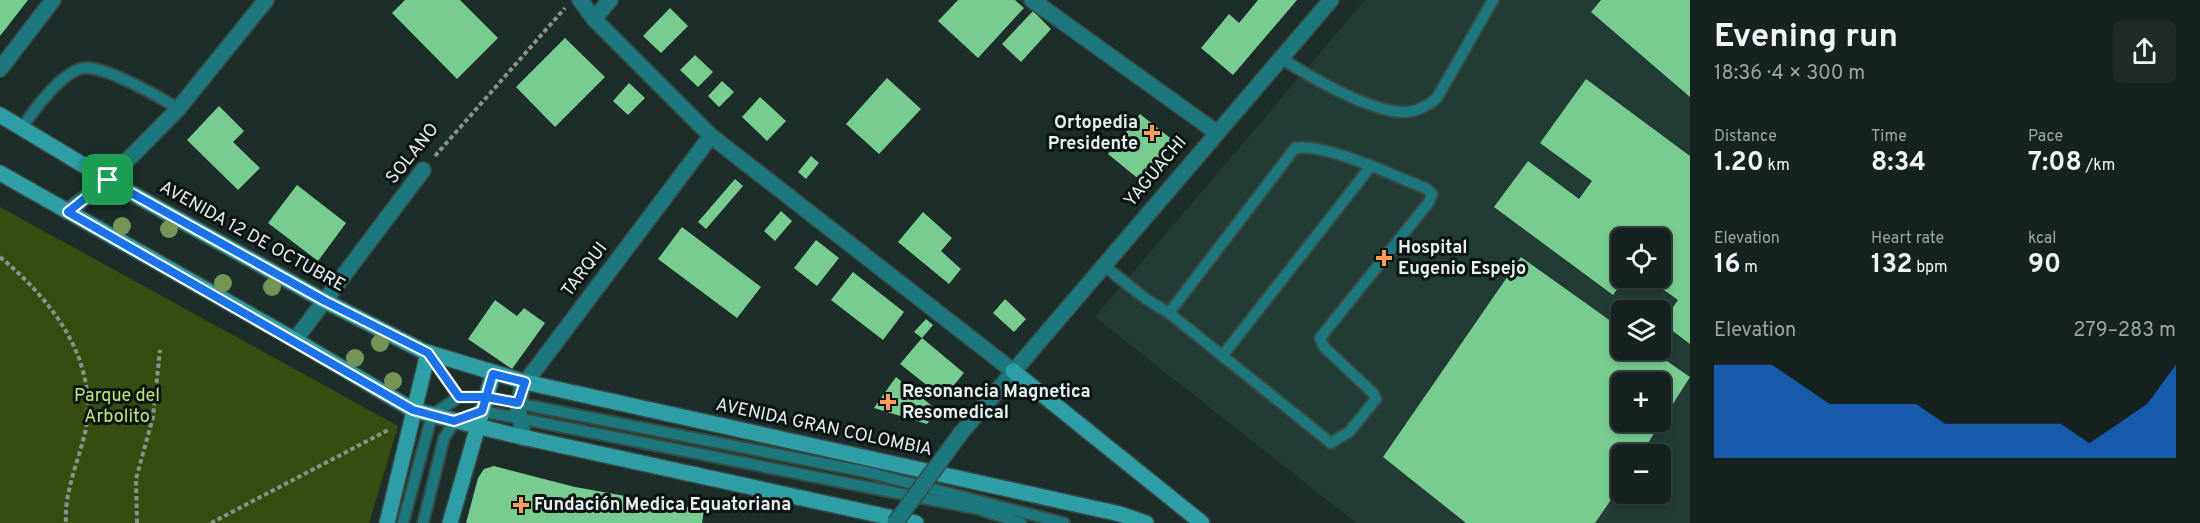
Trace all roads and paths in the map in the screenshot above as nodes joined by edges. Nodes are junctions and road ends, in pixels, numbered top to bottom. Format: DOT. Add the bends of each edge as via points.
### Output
graph roads {
  1 [pos="53,0"];
  2 [pos="266,0"];
  3 [pos="572,0"];
  4 [pos="580,0"];
  5 [pos="610,0"];
  6 [pos="1032,0"];
  7 [pos="1331,0"];
  8 [pos="1493,0"];
  9 [pos="594,19"];
  10 [pos="1279,57"];
  11 [pos="0,69"];
  12 [pos="178,109"];
  13 [pos="0,115"];
  14 [pos="22,128"];
  15 [pos="1216,132"];
  16 [pos="711,135"];
  17 [pos="1371,166"];
  18 [pos="423,170"];
  19 [pos="0,173"];
  20 [pos="108,180"];
  21 [pos="68,212"];
  22 [pos="0,257"];
  23 [pos="1103,265"];
  24 [pos="325,301"];
  25 [pos="1169,313"];
  26 [pos="295,340"];
  27 [pos="160,350"];
  28 [pos="428,353"];
  29 [pos="1223,355"];
  30 [pos="1013,371"];
  31 [pos="493,374"];
  32 [pos="525,382"];
  33 [pos="459,397"];
  34 [pos="518,403"];
  35 [pos="484,404"];
  36 [pos="413,410"];
  37 [pos="432,415"];
  38 [pos="519,419"];
  39 [pos="454,421"];
  40 [pos="393,427"];
  41 [pos="477,427"];
  42 [pos="524,438"];
  43 [pos="1118,518"];
  44 [pos="66,523"];
  45 [pos="137,523"];
  46 [pos="211,523"];
  47 [pos="387,523"];
  48 [pos="403,523"];
  49 [pos="423,523"];
  50 [pos="450,523"];
  51 [pos="895,523"];
  52 [pos="916,523"];
  53 [pos="1021,523"];
  54 [pos="1064,523"];
  55 [pos="1146,523"];
  56 [pos="1202,523"];
  1 -- 11 [label="street"];
  2 -- 12 [label="street"];
  3 -- 18 [label="path, SOLANO"];
  4 -- 9 [label="street"];
  5 -- 9 [label="street"];
  6 -- 15 [label="street"];
  7 -- 10 [label="street, YAGUACHI"];
  8 -- 10 [label="lane" via="1437,98 1424,109 1404,112 1381,106 1320,83"];
  9 -- 16 [label="street"];
  10 -- 15 [label="street, YAGUACHI"];
  12 -- 14 [label="lane" via="88,67 73,72 38,103"];
  12 -- 20 [label="street"];
  13 -- 14 [label="main road, AVENIDA 12 DE OCTUBRE"];
  14 -- 20 [label="main road, AVENIDA 12 DE OCTUBRE"];
  15 -- 23 [label="street, YAGUACHI"];
  16 -- 30 [label="street"];
  16 -- 32 [label="street, TARQUI"];
  17 -- 25 [label="lane" via="1307,146 1295,148"];
  17 -- 29 [label="lane"];
  17 -- 29 [label="lane" via="1432,194 1320,338 1324,347 1373,393 1374,402 1349,432 1331,443"];
  18 -- 24 [label="street, SOLANO"];
  19 -- 21 [label="main road"];
  20 -- 21 [label="street"];
  20 -- 24 [label="main road, AVENIDA 12 DE OCTUBRE"];
  21 -- 26 [label="main road"];
  22 -- 44 [label="path" via="58,315 78,351 86,391 85,431"];
  23 -- 25 [label="lane"];
  23 -- 30 [label="street, YAGUACHI"];
  24 -- 26 [label="street, SOLANO"];
  24 -- 28 [label="main road, AVENIDA 12 DE OCTUBRE"];
  25 -- 29 [label="lane"];
  26 -- 36 [label="main road"];
  27 -- 45 [label="path" via="153,417 136,479"];
  28 -- 31 [label="main road, AVENIDA 12 DE OCTUBRE"];
  28 -- 33 [label="lane"];
  28 -- 36 [label="main road"];
  30 -- 51 [label="street, YAGUACHI, bridge" via="961,433"];
  30 -- 56 [label="main road"];
  31 -- 32 [label="main road, AVENIDA GRAN COLOMBIA"];
  31 -- 35 [label="main road"];
  32 -- 34 [label="street, TARQUI"];
  32 -- 43 [label="main road, AVENIDA GRAN COLOMBIA"];
  33 -- 35 [label="lane"];
  33 -- 37 [label="lane"];
  34 -- 35 [label="lane"];
  34 -- 38 [label="street, TARQUI"];
  34 -- 54 [label="lane" via="867,472"];
  35 -- 38 [label="lane"];
  35 -- 39 [label="lane"];
  35 -- 41 [label="main road"];
  36 -- 37 [label="main road"];
  36 -- 47 [label="main road"];
  37 -- 39 [label="main road"];
  37 -- 48 [label="lane"];
  38 -- 42 [label="street, TARQUI"];
  38 -- 53 [label="lane" via="978,509"];
  39 -- 41 [label="main road"];
  39 -- 49 [label="lane" via="444,438"];
  40 -- 46 [label="path"];
  41 -- 42 [label="main road"];
  41 -- 50 [label="main road"];
  42 -- 52 [label="main road"];
  43 -- 55 [label="main road, AVENIDA GRAN COLOMBIA"];
}
